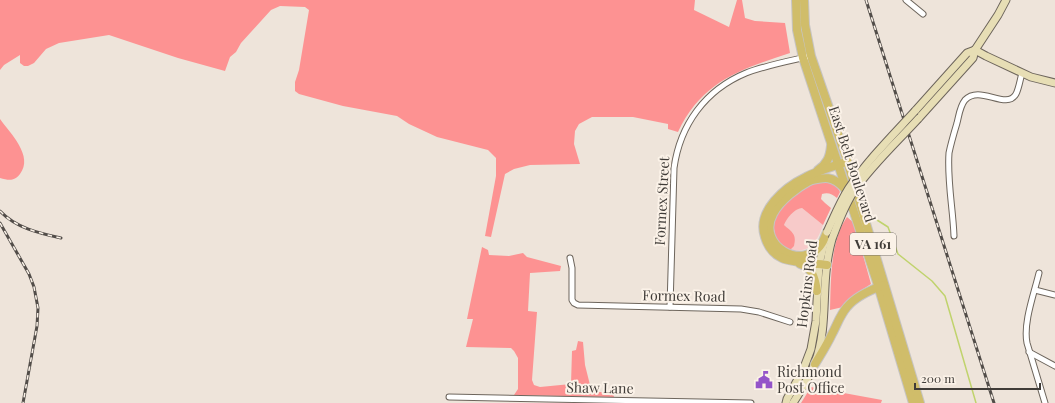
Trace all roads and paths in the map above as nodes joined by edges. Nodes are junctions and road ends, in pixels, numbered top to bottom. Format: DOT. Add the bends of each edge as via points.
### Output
graph roads {
  1 [pos="796,0"];
  2 [pos="804,0"];
  3 [pos="906,0"];
  4 [pos="1006,0"];
  5 [pos="923,14"];
  6 [pos="976,50"];
  7 [pos="807,57"];
  8 [pos="1022,73"];
  9 [pos="1055,83"];
  10 [pos="831,142"];
  11 [pos="848,162"];
  12 [pos="839,166"];
  13 [pos="809,178"];
  14 [pos="848,192"];
  15 [pos="827,232"];
  16 [pos="954,236"];
  17 [pos="570,258"];
  18 [pos="788,260"];
  19 [pos="823,264"];
  20 [pos="1040,273"];
  21 [pos="882,286"];
  22 [pos="1035,290"];
  23 [pos="817,291"];
  24 [pos="1055,295"];
  25 [pos="670,307"];
  26 [pos="790,322"];
  27 [pos="1029,352"];
  28 [pos="815,364"];
  29 [pos="1055,366"];
  30 [pos="449,397"];
  31 [pos="751,403"];
  32 [pos="786,403"];
  33 [pos="793,403"];
  34 [pos="913,403"];
  35 [pos="920,403"];
  36 [pos="1045,403"];
  1 -- 7 [label="main road, East Belt Boulevard / VA 161" via="797,30"];
  2 -- 7 [label="main road, East Belt Boulevard / VA 161"];
  3 -- 5 [label="street"];
  4 -- 6 [label="main road, Hopkins Road"];
  6 -- 8 [label="main road"];
  6 -- 15 [label="main road, Hopkins Road, bridge" via="967,53 871,159 841,201"];
  6 -- 19 [label="main road, Hopkins Road, bridge" via="973,58 853,192"];
  7 -- 10 [label="main road, East Belt Boulevard / VA 161"];
  7 -- 11 [label="main road, East Belt Boulevard / VA 161"];
  7 -- 25 [label="street, Formex Street" via="758,69 731,80 707,99 686,126 674,168"];
  8 -- 9 [label="main road"];
  8 -- 16 [label="street" via="1017,92 1012,98 1003,100 976,94 965,100 961,107 950,152 949,170"];
  10 -- 12 [label="main road, East Belt Boulevard / VA 161"];
  10 -- 13 [label="main road" via="828,160"];
  11 -- 12 [label="main road"];
  11 -- 21 [label="main road, East Belt Boulevard / VA 161"];
  12 -- 13 [label="main road"];
  12 -- 14 [label="main road, East Belt Boulevard / VA 161"];
  13 -- 14 [label="main road" via="832,178"];
  13 -- 15 [label="main road" via="772,215 770,234 778,248 796,256 812,253 821,244"];
  13 -- 18 [label="main road" via="797,181 782,193 768,208 763,222 763,233 769,247 774,254"];
  14 -- 21 [label="main road, East Belt Boulevard / VA 161"];
  15 -- 19 [label="main road, Hopkins Road" via="822,251"];
  17 -- 25 [label="street, Formex Road" via="572,297 576,304"];
  18 -- 19 [label="main road"];
  18 -- 23 [label="main road" via="808,268 814,276"];
  19 -- 23 [label="main road, Hopkins Road"];
  19 -- 28 [label="main road, Hopkins Road" via="826,272 823,327"];
  20 -- 22 [label="street"];
  21 -- 28 [label="main road" via="866,292 846,307 826,348"];
  21 -- 34 [label="main road, East Belt Boulevard / VA 161"];
  21 -- 35 [label="main road, East Belt Boulevard / VA 161"];
  22 -- 24 [label="street"];
  22 -- 27 [label="street" via="1025,336"];
  23 -- 32 [label="main road, Hopkins Road" via="816,321 811,349"];
  25 -- 26 [label="street, Formex Road" via="741,309"];
  27 -- 29 [label="street"];
  27 -- 36 [label="street"];
  28 -- 33 [label="main road, Hopkins Road"];
  30 -- 31 [label="street, Shaw Lane"];
}
